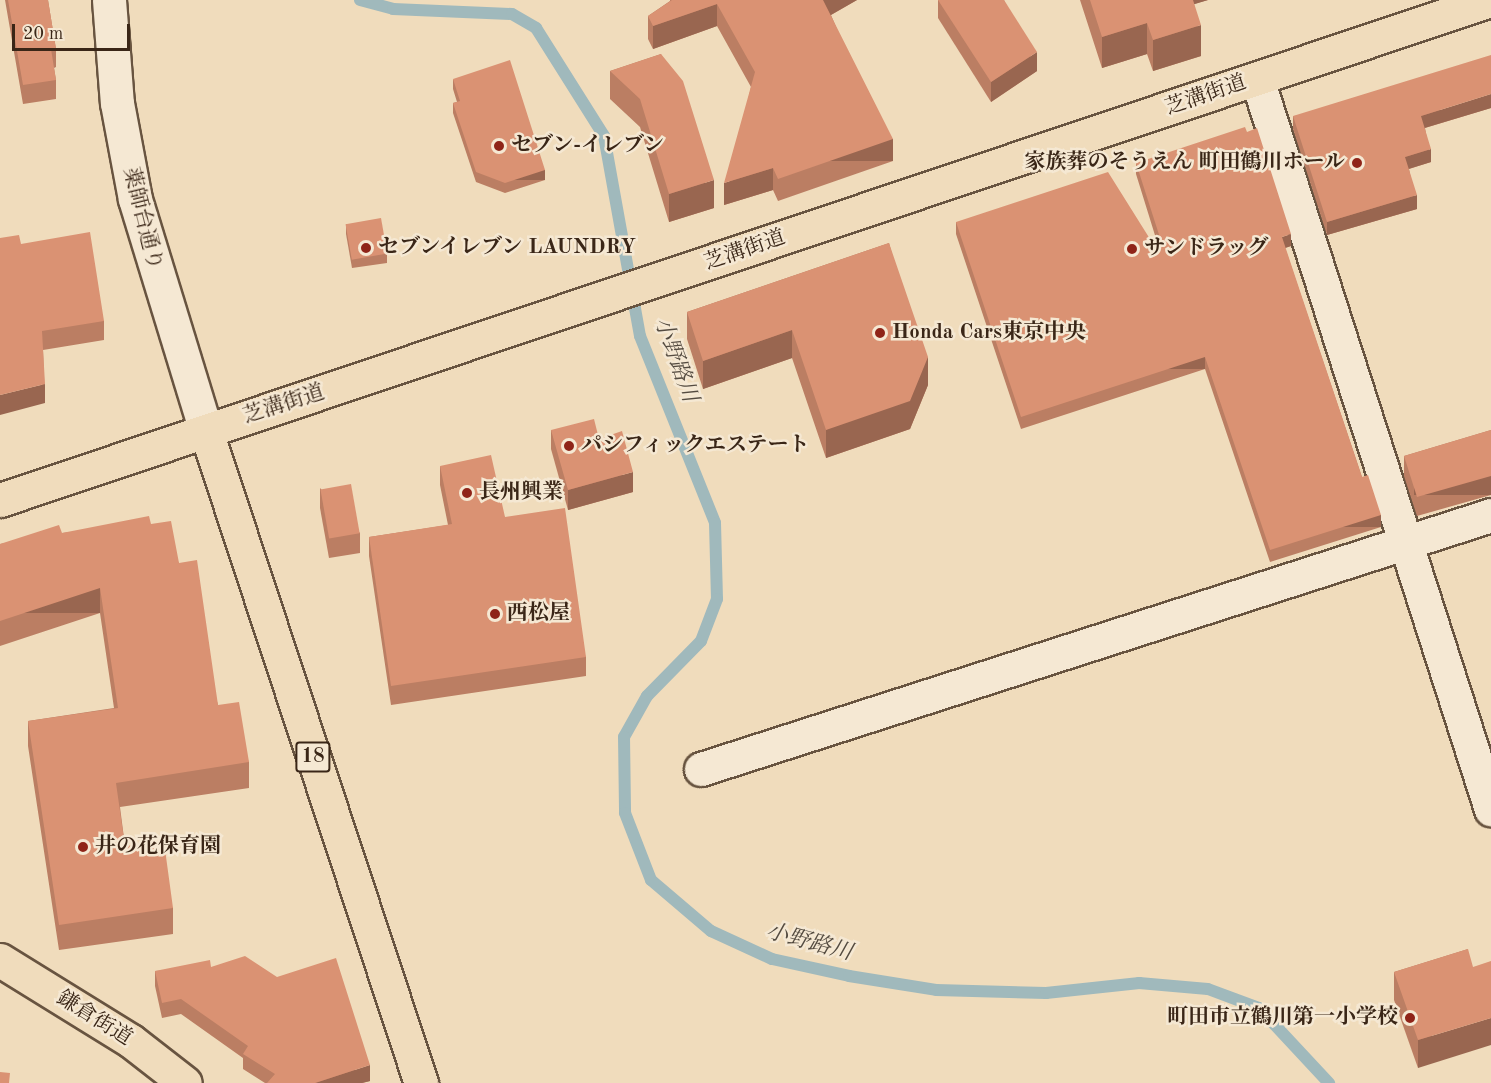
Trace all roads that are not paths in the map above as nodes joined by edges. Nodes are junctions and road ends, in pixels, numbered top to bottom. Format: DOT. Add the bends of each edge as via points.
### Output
graph roads {
  1 [pos="109,0"];
  2 [pos="1490,0"];
  3 [pos="1257,79"];
  4 [pos="206,431"];
  5 [pos="0,500"];
  6 [pos="1491,515"];
  7 [pos="1405,543"];
  8 [pos="701,769"];
  9 [pos="1491,809"];
  10 [pos="0,960"];
  11 [pos="185,1083"];
  12 [pos="421,1083"];
  1 -- 4 [label="street, 薬師台通り" via="117,103 135,199"];
  2 -- 3 [label="main road, 芝溝街道"];
  3 -- 4 [label="main road, 芝溝街道"];
  3 -- 7 [label="street"];
  4 -- 5 [label="main road, 芝溝街道"];
  4 -- 12 [label="main road, 18"];
  6 -- 7 [label="street"];
  7 -- 8 [label="street"];
  7 -- 9 [label="street"];
  10 -- 11 [label="main road, 鎌倉街道" via="130,1041"];
}
